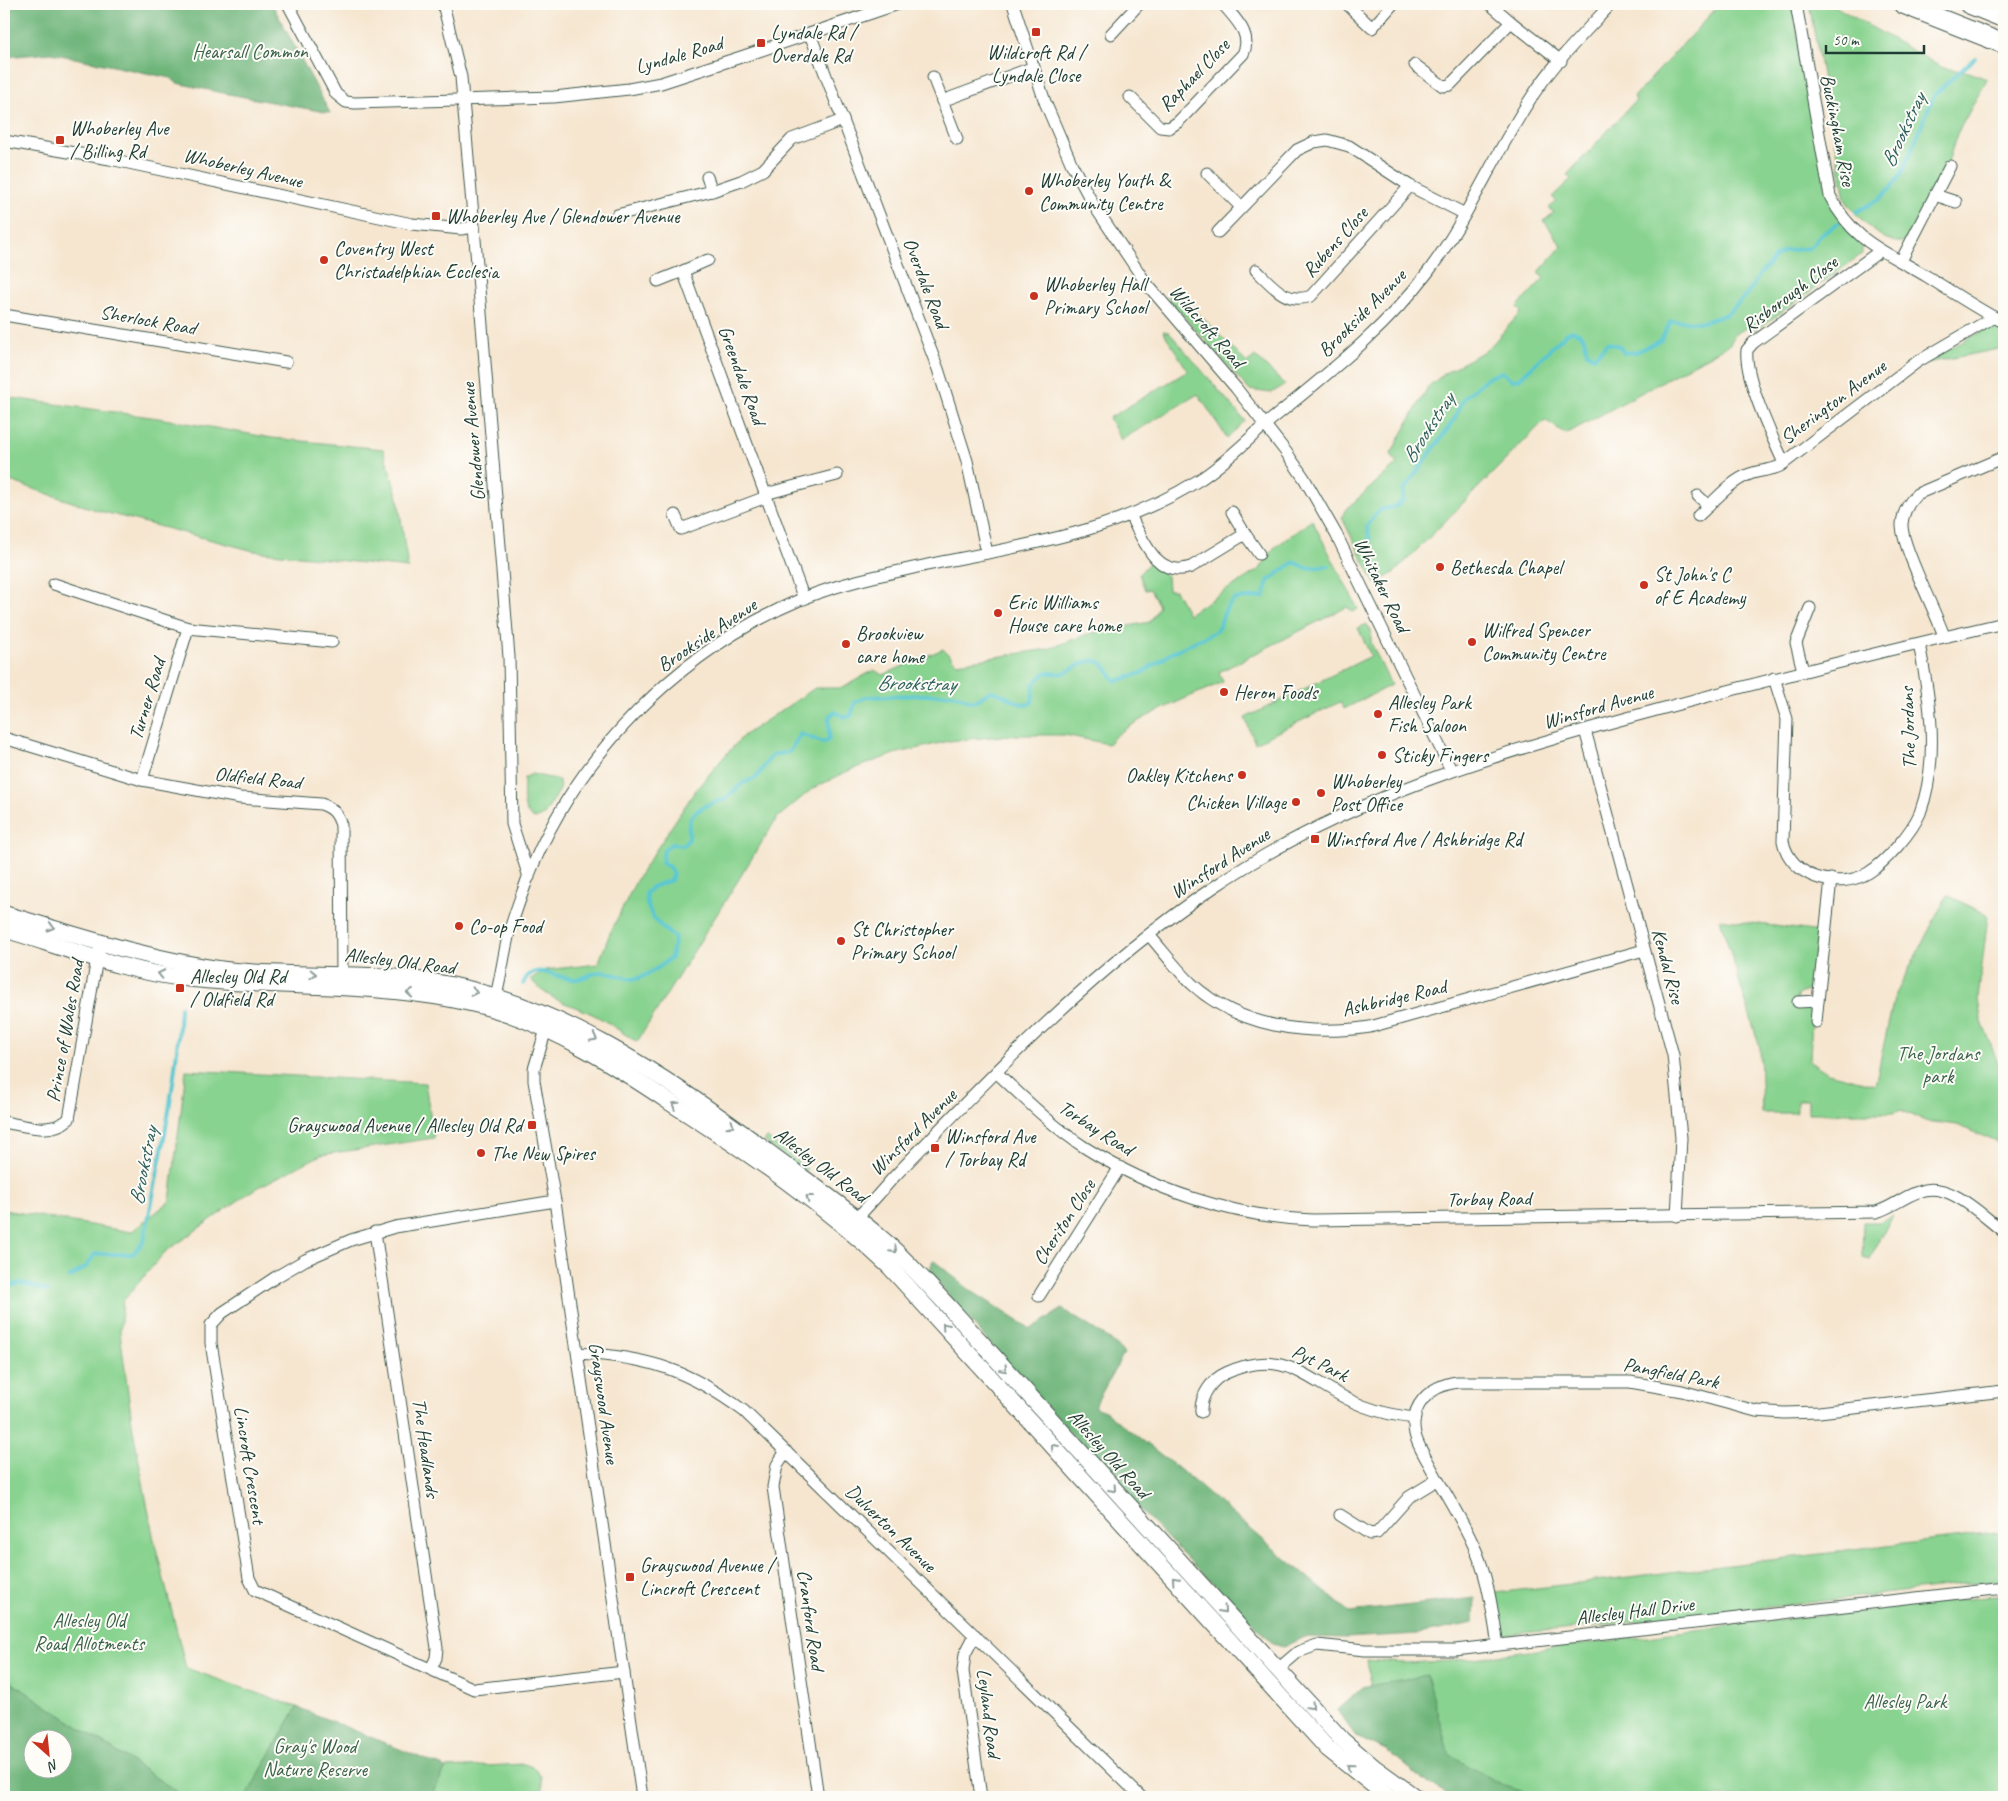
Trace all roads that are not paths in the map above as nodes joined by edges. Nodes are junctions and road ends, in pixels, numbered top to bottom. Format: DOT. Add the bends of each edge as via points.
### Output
graph roads {
  1 [pos="288,4"];
  2 [pos="444,4"];
  3 [pos="898,4"];
  4 [pos="1013,4"];
  5 [pos="1224,4"];
  6 [pos="1347,4"];
  7 [pos="1393,4"];
  8 [pos="1490,4"];
  9 [pos="1611,4"];
  10 [pos="1796,4"];
  11 [pos="1903,4"];
  12 [pos="1969,4"];
  13 [pos="1132,6"];
  14 [pos="2004,18"];
  15 [pos="1510,22"];
  16 [pos="810,34"];
  17 [pos="1111,34"];
  18 [pos="2004,44"];
  19 [pos="1561,61"];
  20 [pos="1415,65"];
  21 [pos="1034,67"];
  22 [pos="933,77"];
  23 [pos="1130,97"];
  24 [pos="942,100"];
  25 [pos="463,101"];
  26 [pos="843,120"];
  27 [pos="957,139"];
  28 [pos="4,141"];
  29 [pos="1950,166"];
  30 [pos="1207,173"];
  31 [pos="707,177"];
  32 [pos="1410,186"];
  33 [pos="712,191"];
  34 [pos="1935,195"];
  35 [pos="1956,202"];
  36 [pos="1241,206"];
  37 [pos="617,214"];
  38 [pos="1465,214"];
  39 [pos="474,227"];
  40 [pos="1218,232"];
  41 [pos="1880,251"];
  42 [pos="708,260"];
  43 [pos="1901,261"];
  44 [pos="1256,270"];
  45 [pos="683,271"];
  46 [pos="658,281"];
  47 [pos="4,315"];
  48 [pos="1999,320"];
  49 [pos="286,362"];
  50 [pos="1265,425"];
  51 [pos="2004,457"];
  52 [pos="1784,463"];
  53 [pos="837,475"];
  54 [pos="765,495"];
  55 [pos="1698,496"];
  56 [pos="1709,506"];
  57 [pos="1232,512"];
  58 [pos="675,515"];
  59 [pos="1130,516"];
  60 [pos="1698,516"];
  61 [pos="1245,534"];
  62 [pos="987,553"];
  63 [pos="1259,554"];
  64 [pos="54,584"];
  65 [pos="804,599"];
  66 [pos="1810,608"];
  67 [pos="2004,622"];
  68 [pos="188,628"];
  69 [pos="1944,636"];
  70 [pos="332,642"];
  71 [pos="1919,644"];
  72 [pos="1803,671"];
  73 [pos="1774,678"];
  74 [pos="1585,730"];
  75 [pos="4,738"];
  76 [pos="1451,770"];
  77 [pos="142,780"];
  78 [pos="529,877"];
  79 [pos="1831,879"];
  80 [pos="4,914"];
  81 [pos="4,929"];
  82 [pos="1149,935"];
  83 [pos="99,950"];
  84 [pos="1644,950"];
  85 [pos="342,981"];
  86 [pos="1818,1001"];
  87 [pos="494,1002"];
  88 [pos="1798,1002"];
  89 [pos="1816,1022"];
  90 [pos="548,1023"];
  91 [pos="997,1073"];
  92 [pos="4,1122"];
  93 [pos="1120,1167"];
  94 [pos="555,1200"];
  95 [pos="1676,1216"];
  96 [pos="852,1223"];
  97 [pos="375,1232"];
  98 [pos="2004,1232"];
  99 [pos="1039,1296"];
  100 [pos="578,1353"];
  101 [pos="2004,1391"];
  102 [pos="1201,1412"];
  103 [pos="1415,1418"];
  104 [pos="786,1451"];
  105 [pos="1076,1460"];
  106 [pos="1438,1480"];
  107 [pos="1340,1515"];
  108 [pos="2004,1588"];
  109 [pos="975,1635"];
  110 [pos="1498,1645"];
  111 [pos="431,1669"];
  112 [pos="1278,1670"];
  113 [pos="624,1672"];
  114 [pos="642,1797"];
  115 [pos="818,1797"];
  116 [pos="981,1797"];
  117 [pos="1141,1797"];
  118 [pos="1388,1797"];
  119 [pos="1415,1797"];
  1 -- 25 [label="street, Lyndale Road" via="336,94 346,102"];
  2 -- 25 [label="street, Glendower Avenue"];
  3 -- 16 [label="street, Lyndale Road"];
  4 -- 21 [label="street, Wildcroft Road"];
  5 -- 23 [label="street, Raphael Close" via="1243,30 1246,47 1178,122 1169,128 1160,127"];
  6 -- 7 [label="street" via="1372,28"];
  8 -- 15 [label="street"];
  9 -- 19 [label="street, Brookside Avenue"];
  10 -- 41 [label="street, Buckingham Rise" via="1830,196 1841,217 1861,238"];
  11 -- 18 [label="highway"];
  12 -- 14 [label="highway"];
  13 -- 17 [label="street"];
  15 -- 19 [label="street"];
  15 -- 20 [label="street" via="1450,85 1438,84"];
  16 -- 25 [label="street, Lyndale Road" via="661,83 570,96"];
  16 -- 26 [label="street, Overdale Road"];
  19 -- 38 [label="street, Brookside Avenue" via="1533,96"];
  21 -- 24 [label="street"];
  21 -- 50 [label="street, Wildcroft Road" via="1072,165 1115,238 1162,304"];
  22 -- 24 [label="street"];
  24 -- 27 [label="street"];
  25 -- 39 [label="street, Glendower Avenue"];
  26 -- 33 [label="street" via="792,139 763,170"];
  26 -- 62 [label="street, Overdale Road" via="931,347 957,424"];
  28 -- 39 [label="street, Whoberley Avenue" via="110,159 403,222 461,229"];
  29 -- 34 [label="street"];
  30 -- 36 [label="street"];
  31 -- 33 [label="street"];
  32 -- 36 [label="street" via="1349,146 1338,142 1314,142 1297,150"];
  32 -- 38 [label="street"];
  32 -- 44 [label="street, Rubens Close" via="1311,296 1299,300 1284,296"];
  33 -- 37 [label="street"];
  34 -- 35 [label="street"];
  34 -- 43 [label="street"];
  36 -- 40 [label="street"];
  38 -- 50 [label="street, Brookside Avenue" via="1428,272 1399,308"];
  39 -- 78 [label="street, Glendower Avenue" via="509,657 512,824"];
  41 -- 43 [label="street, Buckingham Rise"];
  41 -- 52 [label="street, Risborough Close" via="1747,341 1748,368 1756,395"];
  42 -- 45 [label="street"];
  43 -- 48 [label="street, Buckingham Rise"];
  45 -- 46 [label="street"];
  45 -- 54 [label="street, Greendale Road"];
  47 -- 49 [label="street, Sherlock Road"];
  48 -- 52 [label="street, Sherington Avenue" via="1917,362"];
  50 -- 59 [label="street, Brookside Avenue" via="1201,479"];
  50 -- 76 [label="street, Whitaker Road" via="1304,478 1341,543"];
  51 -- 69 [label="street" via="1917,494 1904,515 1904,537"];
  52 -- 56 [label="street, Sherington Avenue" via="1746,476"];
  53 -- 54 [label="street"];
  54 -- 58 [label="street" via="681,529"];
  54 -- 65 [label="street, Greendale Road"];
  55 -- 56 [label="street"];
  56 -- 60 [label="street, Sherington Avenue"];
  57 -- 61 [label="street"];
  59 -- 61 [label="street" via="1160,564 1173,569 1191,567"];
  59 -- 62 [label="street, Brookside Avenue" via="1076,534"];
  61 -- 63 [label="street"];
  62 -- 65 [label="street, Brookside Avenue" via="863,579"];
  64 -- 68 [label="street"];
  65 -- 78 [label="street, Brookside Avenue" via="738,632 669,682 640,710 592,764 560,813"];
  66 -- 72 [label="street" via="1796,643"];
  67 -- 69 [label="street, Winsford Avenue"];
  68 -- 70 [label="street"];
  68 -- 77 [label="street, Turner Road"];
  69 -- 71 [label="street, Winsford Avenue"];
  71 -- 72 [label="street, Winsford Avenue"];
  71 -- 79 [label="street, The Jordans" via="1931,733 1929,778 1920,813 1909,832 1876,867 1861,876"];
  72 -- 73 [label="street, Winsford Avenue"];
  73 -- 74 [label="street, Winsford Avenue"];
  73 -- 79 [label="street, The Jordans" via="1787,720 1784,849 1793,865 1801,871"];
  74 -- 76 [label="street, Winsford Avenue"];
  74 -- 84 [label="street, Kendal Rise"];
  75 -- 77 [label="street, Oldfield Road"];
  76 -- 82 [label="street, Winsford Avenue" via="1363,805 1295,838 1217,885"];
  77 -- 85 [label="street, Oldfield Road" via="240,798 321,804 337,814 341,825"];
  78 -- 87 [label="street, Brookside Avenue" via="509,932"];
  79 -- 86 [label="street"];
  80 -- 83 [label="main road, Allesley Old Road, one-way"];
  81 -- 83 [label="main road, Allesley Old Road"];
  82 -- 84 [label="street, Ashbridge Road" via="1192,984 1213,999 1248,1018 1305,1031 1347,1030 1396,1020"];
  82 -- 91 [label="street, Winsford Avenue" via="1060,1011"];
  83 -- 85 [label="main road, Allesley Old Road" via="226,970"];
  83 -- 92 [label="street, Prince of Wales Road" via="68,1119 50,1129"];
  84 -- 95 [label="street, Kendal Rise" via="1676,1075 1681,1138"];
  85 -- 87 [label="main road, Allesley Old Road"];
  86 -- 88 [label="street"];
  86 -- 89 [label="street"];
  87 -- 90 [label="main road, Allesley Old Road"];
  90 -- 94 [label="street, Grayswood Avenue" via="534,1069 534,1081"];
  90 -- 96 [label="main road, Allesley Old Road" via="597,1039 650,1070 736,1129"];
  91 -- 93 [label="street, Torbay Road" via="1066,1134"];
  91 -- 96 [label="street, Winsford Avenue"];
  93 -- 95 [label="street, Torbay Road" via="1208,1203 1288,1219"];
  93 -- 99 [label="street, Cheriton Close"];
  94 -- 97 [label="street, Lincroft Crescent"];
  94 -- 100 [label="street, Grayswood Avenue"];
  95 -- 98 [label="street, Torbay Road" via="1876,1212 1919,1191 1933,1188 1954,1196"];
  96 -- 105 [label="main road, Allesley Old Road" via="884,1240 918,1274"];
  97 -- 111 [label="street, The Headlands" via="437,1648"];
  97 -- 111 [label="street, Lincroft Crescent" via="305,1260 233,1306 211,1325 211,1343 249,1578 255,1590"];
  100 -- 104 [label="street, Dulverton Avenue" via="643,1360 695,1378 744,1411"];
  100 -- 113 [label="street, Grayswood Avenue"];
  101 -- 103 [label="street, Pangfield Park" via="1784,1413 1756,1411 1682,1391 1630,1382 1456,1382 1428,1393"];
  102 -- 103 [label="street, Pyt Park" via="1202,1400 1218,1376 1239,1366 1264,1362 1292,1368 1362,1405"];
  103 -- 106 [label="street" via="1417,1442"];
  104 -- 109 [label="street, Dulverton Avenue"];
  104 -- 115 [label="street, Cranford Road" via="777,1465 773,1487"];
  105 -- 112 [label="main road, Allesley Old Road, one-way"];
  118 -- 105 [label="main road, Allesley Old Road, one-way" via="1328,1749"];
  106 -- 107 [label="street" via="1409,1497 1377,1533 1370,1534"];
  106 -- 110 [label="street" via="1482,1565"];
  108 -- 110 [label="street, Allesley Hall Drive"];
  109 -- 116 [label="street, Leyland Road" via="965,1654 963,1671"];
  109 -- 117 [label="street, Dulverton Avenue"];
  110 -- 112 [label="street, Allesley Hall Drive" via="1402,1651 1317,1645 1298,1652"];
  111 -- 113 [label="street, Lincroft Crescent" via="483,1689"];
  112 -- 119 [label="main road, Allesley Old Road, one-way" via="1342,1740"];
  113 -- 114 [label="street, Grayswood Avenue"];
}
